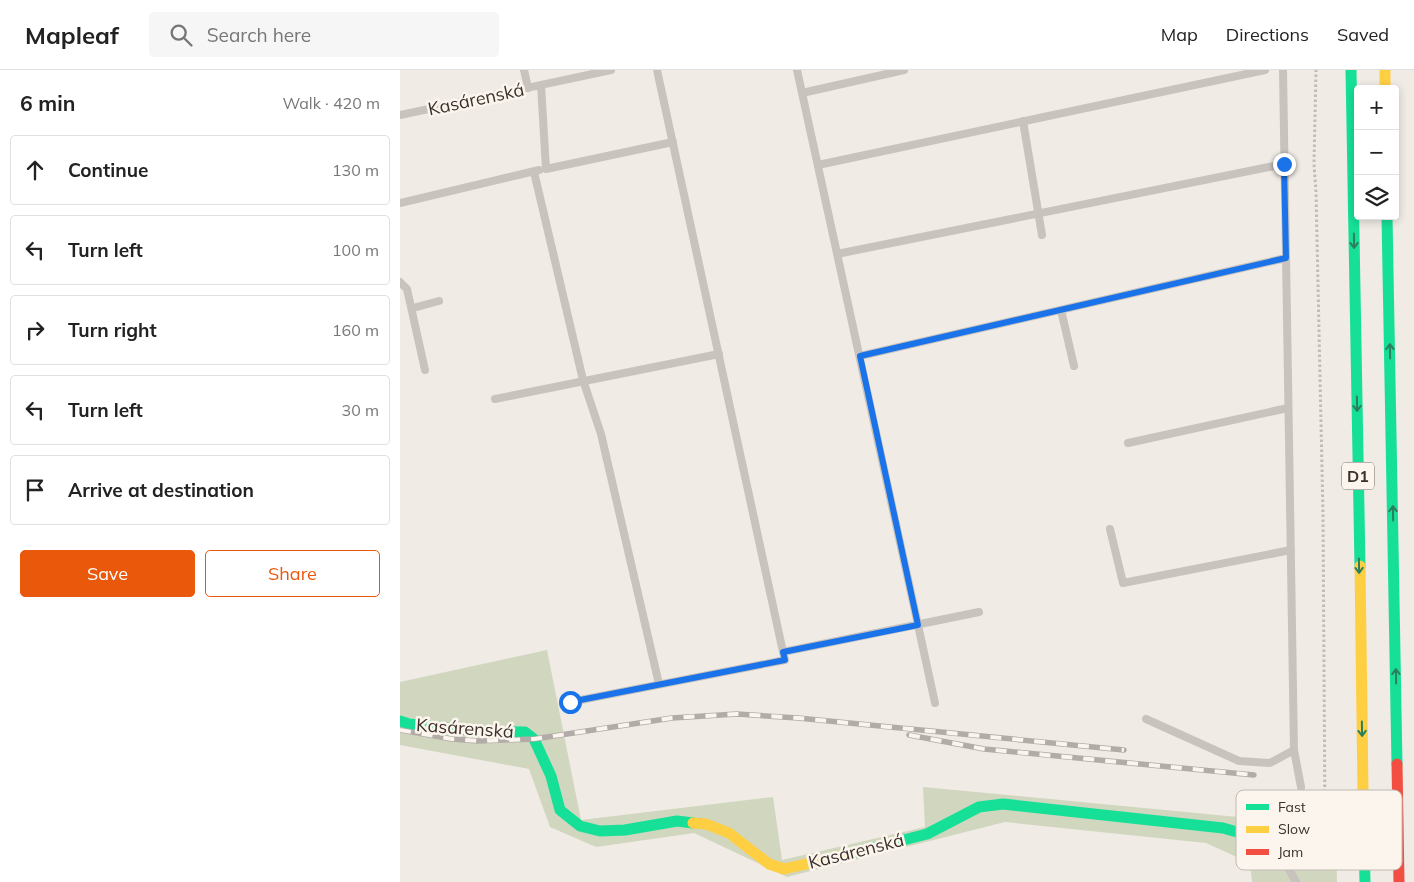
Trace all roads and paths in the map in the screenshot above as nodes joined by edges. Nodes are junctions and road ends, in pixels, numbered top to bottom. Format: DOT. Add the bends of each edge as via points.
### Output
graph roads {
  1 [pos="524,70"];
  2 [pos="611,70"];
  3 [pos="657,70"];
  4 [pos="798,70"];
  5 [pos="904,70"];
  6 [pos="1265,70"];
  7 [pos="1283,70"];
  8 [pos="1316,70"];
  9 [pos="1351,70"];
  10 [pos="1385,70"];
  11 [pos="540,85"];
  12 [pos="1385,85"];
  13 [pos="528,88"];
  14 [pos="802,93"];
  15 [pos="400,115"];
  16 [pos="1023,120"];
  17 [pos="673,142"];
  18 [pos="1284,164"];
  19 [pos="818,165"];
  20 [pos="546,169"];
  21 [pos="534,172"];
  22 [pos="400,203"];
  23 [pos="1038,214"];
  24 [pos="1387,220"];
  25 [pos="1042,235"];
  26 [pos="838,254"];
  27 [pos="1286,258"];
  28 [pos="400,282"];
  29 [pos="439,301"];
  30 [pos="412,308"];
  31 [pos="1061,310"];
  32 [pos="719,354"];
  33 [pos="860,356"];
  34 [pos="1074,366"];
  35 [pos="425,370"];
  36 [pos="582,380"];
  37 [pos="495,399"];
  38 [pos="1288,408"];
  39 [pos="1128,443"];
  40 [pos="1110,530"];
  41 [pos="1291,550"];
  42 [pos="979,612"];
  43 [pos="918,625"];
  44 [pos="783,652"];
  45 [pos="659,684"];
  46 [pos="570,702"];
  47 [pos="935,703"];
  48 [pos="1146,719"];
  49 [pos="400,721"];
  50 [pos="1294,750"];
  51 [pos="1300,787"];
  52 [pos="1325,790"];
  53 [pos="1363,790"];
  54 [pos="1397,790"];
  55 [pos="1236,832"];
  56 [pos="1289,870"];
  57 [pos="1296,882"];
  1 -- 13 [label="lane"];
  2 -- 11 [label="lane, Kasárenská"];
  3 -- 17 [label="lane"];
  4 -- 14 [label="lane"];
  5 -- 14 [label="lane"];
  6 -- 16 [label="lane"];
  7 -- 18 [label="lane"];
  8 -- 52 [label="path" via="1314,164 1323,515"];
  9 -- 53 [label="main road, D1, one-way"];
  10 -- 12 [label="main road"];
  11 -- 13 [label="lane, Kasárenská"];
  11 -- 20 [label="lane"];
  13 -- 15 [label="lane, Kasárenská"];
  14 -- 19 [label="lane"];
  16 -- 19 [label="lane"];
  16 -- 23 [label="lane"];
  17 -- 20 [label="lane"];
  17 -- 32 [label="lane"];
  18 -- 23 [label="lane"];
  18 -- 27 [label="lane"];
  19 -- 26 [label="lane"];
  20 -- 21 [label="lane"];
  21 -- 22 [label="lane"];
  21 -- 36 [label="lane"];
  23 -- 25 [label="lane"];
  23 -- 26 [label="lane"];
  54 -- 24 [label="main road, D1, one-way"];
  26 -- 33 [label="lane"];
  27 -- 31 [label="lane"];
  27 -- 38 [label="lane"];
  28 -- 30 [label="lane" via="407,289"];
  29 -- 30 [label="lane"];
  30 -- 35 [label="lane"];
  31 -- 33 [label="lane"];
  31 -- 34 [label="lane"];
  32 -- 36 [label="lane"];
  32 -- 44 [label="lane"];
  33 -- 43 [label="lane"];
  36 -- 37 [label="lane"];
  36 -- 45 [label="lane" via="601,434"];
  38 -- 39 [label="lane"];
  38 -- 41 [label="lane"];
  40 -- 41 [label="lane" via="1123,583"];
  41 -- 50 [label="lane"];
  42 -- 43 [label="lane"];
  43 -- 44 [label="lane"];
  43 -- 47 [label="lane"];
  44 -- 45 [label="lane" via="785,660"];
  45 -- 46 [label="lane"];
  48 -- 50 [label="lane" via="1239,761 1270,763"];
  49 -- 55 [label="main road, Kasárenská" via="477,731 525,732 534,739 552,776 560,810 580,826 600,831 677,821 706,824 729,833 769,864 784,868 927,834 979,807 1003,804"];
  50 -- 51 [label="lane"];
  56 -- 57 [label="lane"];
}
